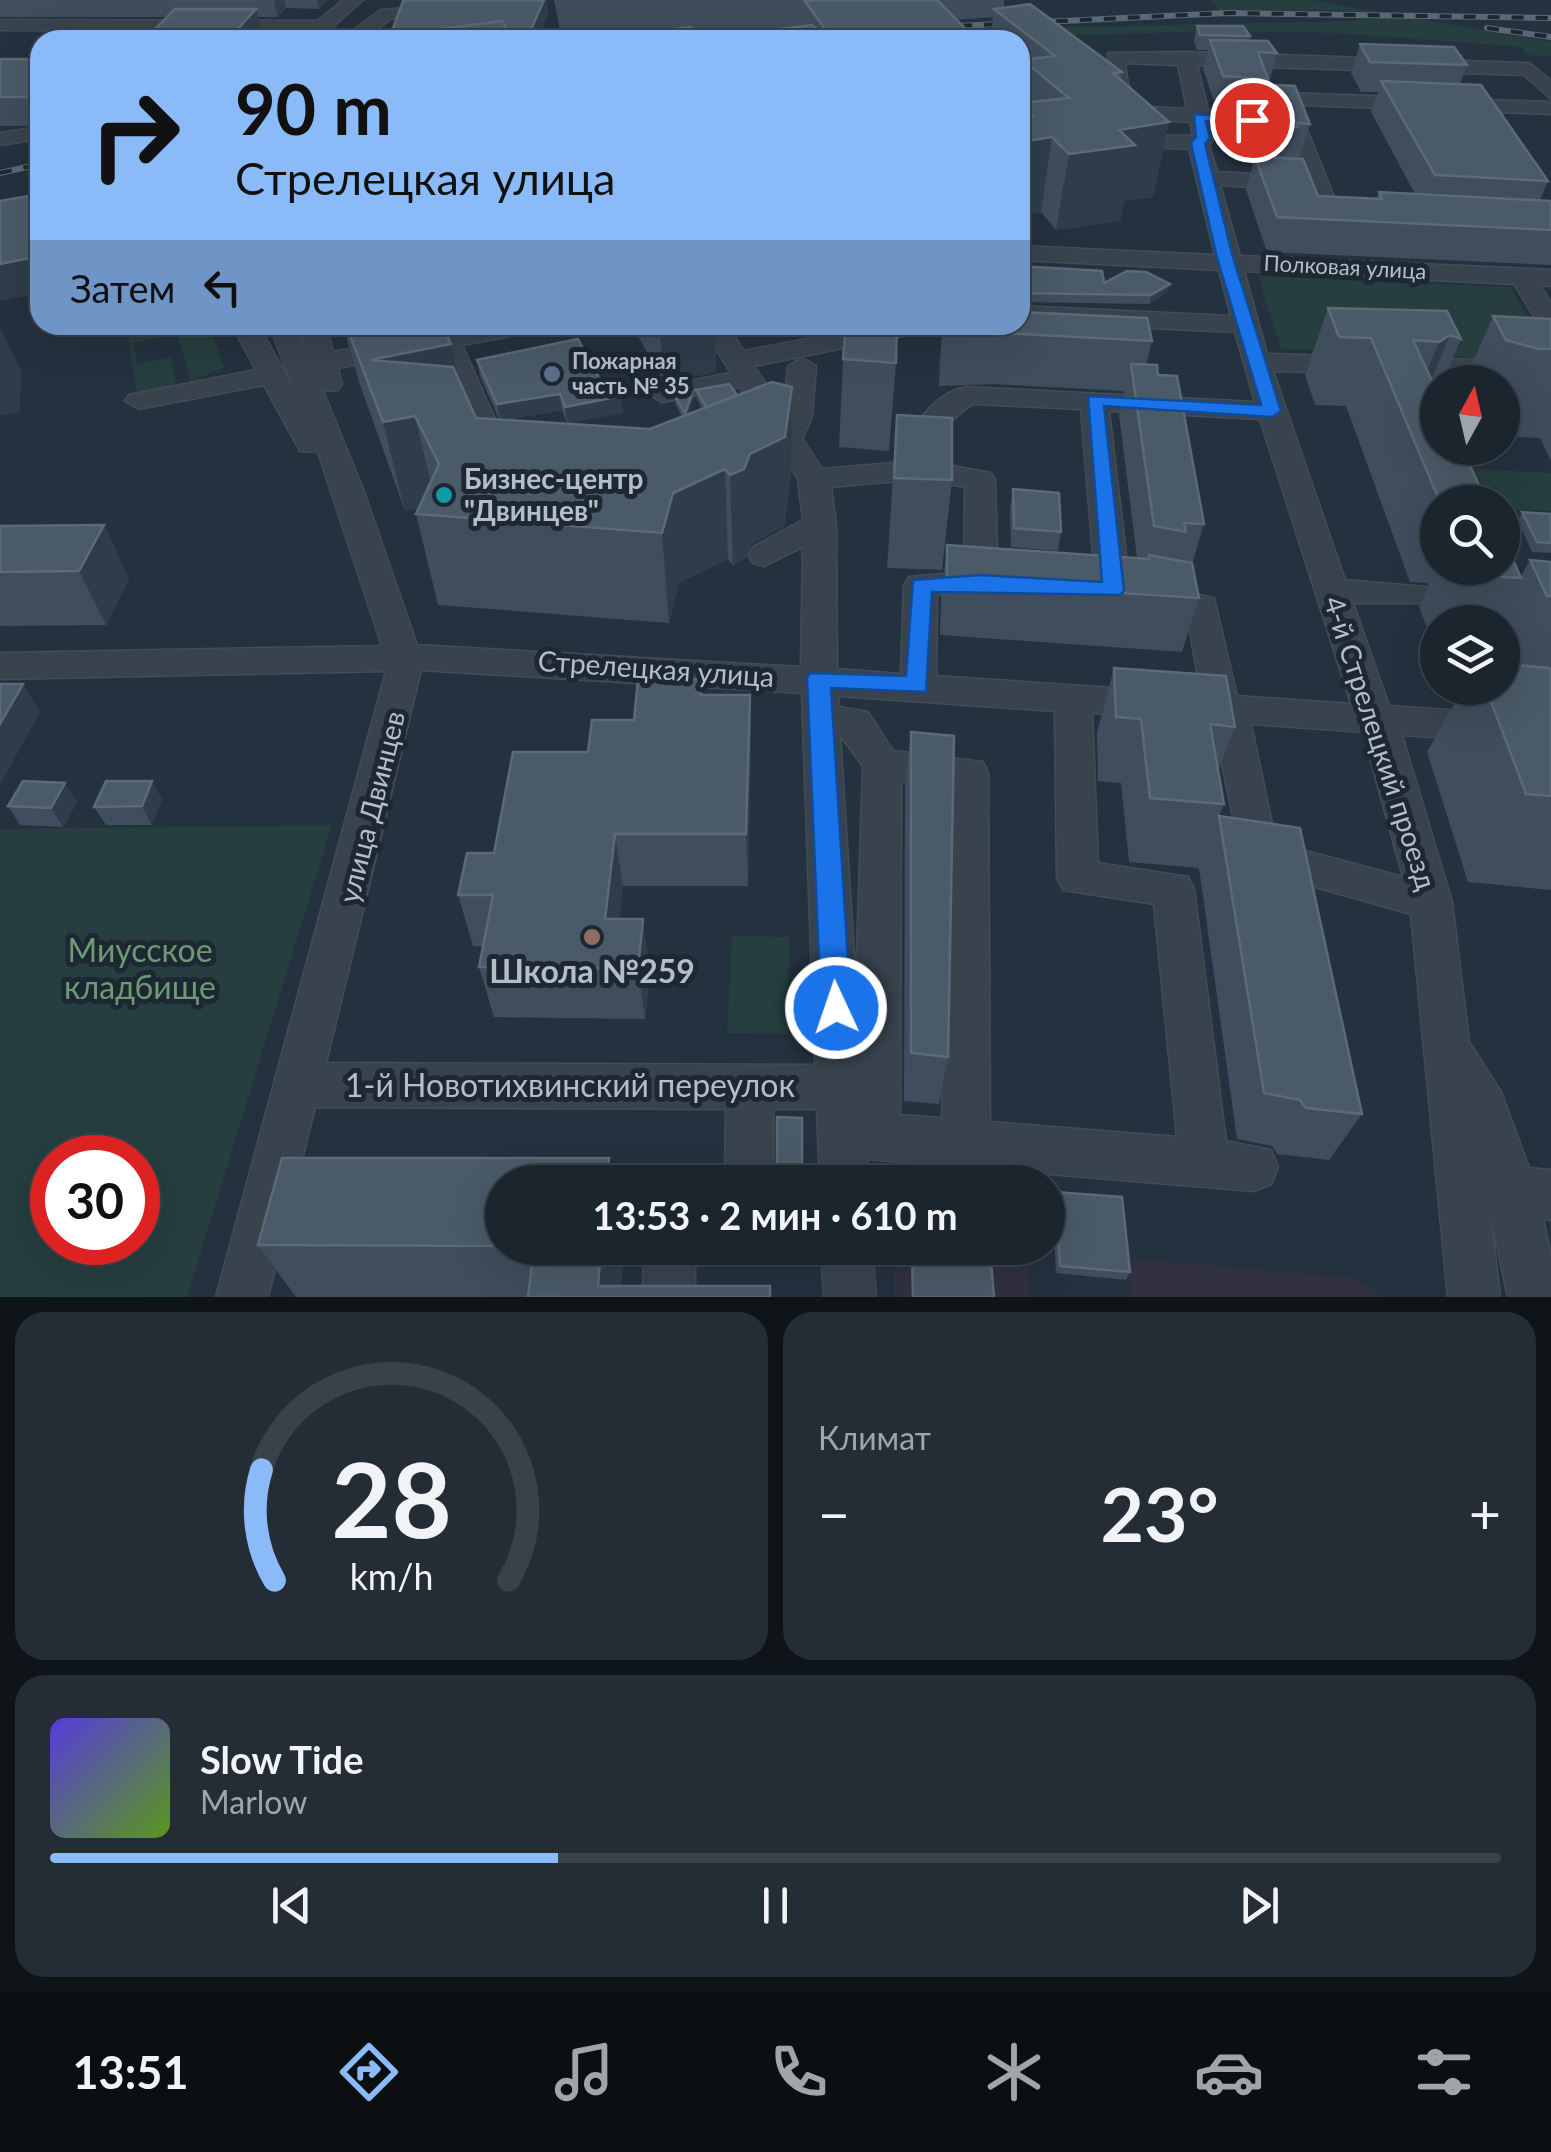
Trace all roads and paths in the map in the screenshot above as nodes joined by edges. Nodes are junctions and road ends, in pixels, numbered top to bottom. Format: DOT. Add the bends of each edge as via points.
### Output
graph roads {
  1 [pos="354,0"];
  2 [pos="376,0"];
  3 [pos="416,7"];
  4 [pos="464,10"];
  5 [pos="0,25"];
  6 [pos="244,30"];
  7 [pos="323,30"];
  8 [pos="326,30"];
  9 [pos="362,30"];
  10 [pos="1389,44"];
  11 [pos="1498,54"];
  12 [pos="1176,58"];
  13 [pos="1525,64"];
  14 [pos="1551,90"];
  15 [pos="1092,102"];
  16 [pos="1122,112"];
  17 [pos="1198,116"];
  18 [pos="1501,121"];
  19 [pos="1290,122"];
  20 [pos="1551,125"];
  21 [pos="30,134"];
  22 [pos="0,139"];
  23 [pos="1198,143"];
  24 [pos="1208,178"];
  25 [pos="1316,184"];
  26 [pos="1386,216"];
  27 [pos="1030,251"];
  28 [pos="1226,262"];
  29 [pos="1522,277"];
  30 [pos="1551,278"];
  31 [pos="1030,315"];
  32 [pos="1551,324"];
  33 [pos="1246,326"];
  34 [pos="258,335"];
  35 [pos="286,335"];
  36 [pos="308,335"];
  37 [pos="474,335"];
  38 [pos="480,335"];
  39 [pos="720,335"];
  40 [pos="878,335"];
  41 [pos="446,340"];
  42 [pos="1256,362"];
  43 [pos="494,365"];
  44 [pos="297,366"];
  45 [pos="802,366"];
  46 [pos="741,369"];
  47 [pos="1540,369"];
  48 [pos="662,394"];
  49 [pos="1094,400"];
  50 [pos="139,401"];
  51 [pos="1272,411"];
  52 [pos="545,437"];
  53 [pos="786,440"];
  54 [pos="742,453"];
  55 [pos="920,470"];
  56 [pos="813,479"];
  57 [pos="348,492"];
  58 [pos="820,524"];
  59 [pos="764,554"];
  60 [pos="980,582"];
  61 [pos="1018,584"];
  62 [pos="1075,588"];
  63 [pos="1113,590"];
  64 [pos="1332,590"];
  65 [pos="1415,596"];
  66 [pos="403,656"];
  67 [pos="0,666"];
  68 [pos="918,686"];
  69 [pos="1073,696"];
  70 [pos="820,699"];
  71 [pos="1225,707"];
  72 [pos="1376,717"];
  73 [pos="1551,731"];
  74 [pos="882,766"];
  75 [pos="1431,902"];
  76 [pos="300,1086"];
  77 [pos="750,1087"];
  78 [pos="852,1119"];
  79 [pos="966,1143"];
  80 [pos="1204,1163"];
  81 [pos="749,1165"];
  82 [pos="846,1165"];
  83 [pos="1254,1167"];
  84 [pos="1508,1190"];
  85 [pos="848,1265"];
  86 [pos="242,1297"];
  87 [pos="850,1297"];
  88 [pos="1474,1297"];
  89 [pos="1534,1297"];
  1 -- 7 [label="street"];
  2 -- 8 [label="street"];
  3 -- 4 [label="street"];
  3 -- 9 [label="street" via="380,17"];
  5 -- 6 [label="street"];
  10 -- 11 [label="street"];
  11 -- 12 [label="street" via="1162,48"];
  11 -- 13 [label="street"];
  12 -- 13 [label="street"];
  12 -- 16 [label="street" via="1115,57"];
  12 -- 17 [label="street, 4-й Стрелецкий проезд"];
  13 -- 14 [label="street"];
  14 -- 18 [label="street"];
  15 -- 16 [label="street"];
  16 -- 17 [label="street"];
  16 -- 23 [label="street" via="1132,140"];
  17 -- 19 [label="street"];
  17 -- 23 [label="street, 4-й Стрелецкий проезд" via="1204,138"];
  18 -- 19 [label="street" via="1284,98"];
  18 -- 20 [label="street"];
  19 -- 25 [label="street"];
  21 -- 22 [label="street"];
  23 -- 24 [label="street, 4-й Стрелецкий проезд"];
  24 -- 25 [label="street"];
  24 -- 28 [label="street, 4-й Стрелецкий проезд"];
  25 -- 26 [label="street" via="1328,214"];
  27 -- 28 [label="street, Полковая улица" via="1062,244"];
  28 -- 29 [label="street, Полковая улица"];
  28 -- 33 [label="street, 4-й Стрелецкий проезд"];
  29 -- 30 [label="street, Полковая улица"];
  29 -- 32 [label="street"];
  31 -- 33 [label="street"];
  33 -- 42 [label="street, 4-й Стрелецкий проезд"];
  34 -- 44 [label="street"];
  35 -- 44 [label="street"];
  36 -- 44 [label="street"];
  37 -- 41 [label="street"];
  38 -- 43 [label="street"];
  39 -- 46 [label="street"];
  40 -- 46 [label="street"];
  41 -- 44 [label="street"];
  41 -- 52 [label="street" via="491,447"];
  42 -- 47 [label="street"];
  42 -- 51 [label="street, 4-й Стрелецкий проезд"];
  44 -- 50 [label="street"];
  44 -- 57 [label="street" via="350,463"];
  44 -- 57 [label="street" via="318,461"];
  45 -- 53 [label="street" via="798,417"];
  46 -- 48 [label="street"];
  46 -- 53 [label="street"];
  49 -- 51 [label="street"];
  49 -- 55 [label="street" via="966,396 926,428"];
  49 -- 63 [label="street"];
  51 -- 64 [label="street, 4-й Стрелецкий проезд"];
  53 -- 54 [label="street"];
  53 -- 56 [label="street"];
  55 -- 56 [label="street"];
  55 -- 60 [label="street" via="980,480"];
  56 -- 58 [label="street"];
  57 -- 66 [label="street, улица Двинцев"];
  58 -- 59 [label="street"];
  58 -- 70 [label="street"];
  60 -- 61 [label="street"];
  60 -- 68 [label="street" via="921,585"];
  62 -- 63 [label="street"];
  63 -- 71 [label="street" via="1202,606"];
  64 -- 65 [label="street"];
  64 -- 72 [label="street, 4-й Стрелецкий проезд"];
  66 -- 67 [label="street, Стрелецкая улица"];
  66 -- 70 [label="street, Стрелецкая улица"];
  66 -- 76 [label="street, улица Двинцев" via="400,695"];
  68 -- 69 [label="street, Стрелецкая улица"];
  68 -- 70 [label="street, Стрелецкая улица"];
  69 -- 71 [label="street, Стрелецкая улица"];
  69 -- 80 [label="street" via="1078,878 1173,889"];
  70 -- 74 [label="street" via="855,722"];
  70 -- 78 [label="street"];
  71 -- 72 [label="street, Стрелецкая улица"];
  71 -- 75 [label="street" via="1258,855"];
  72 -- 73 [label="street, Стрелецкая улица"];
  72 -- 75 [label="street, 4-й Стрелецкий проезд"];
  74 -- 78 [label="street"];
  74 -- 79 [label="street" via="969,772"];
  75 -- 84 [label="street, 4-й Стрелецкий проезд" via="1448,1049 1472,1078"];
  76 -- 77 [label="street, 1-й Новотихвинский переулок"];
  76 -- 86 [label="street, улица Двинцев"];
  77 -- 78 [label="street, 1-й Новотихвинский переулок"];
  77 -- 81 [label="street"];
  78 -- 79 [label="street, 1-й Новотихвинский переулок"];
  78 -- 82 [label="street"];
  79 -- 80 [label="street, 1-й Новотихвинский переулок"];
  80 -- 83 [label="street, 1-й Новотихвинский переулок"];
  84 -- 88 [label="street"];
  84 -- 89 [label="street"];
  85 -- 87 [label="street"];
}
